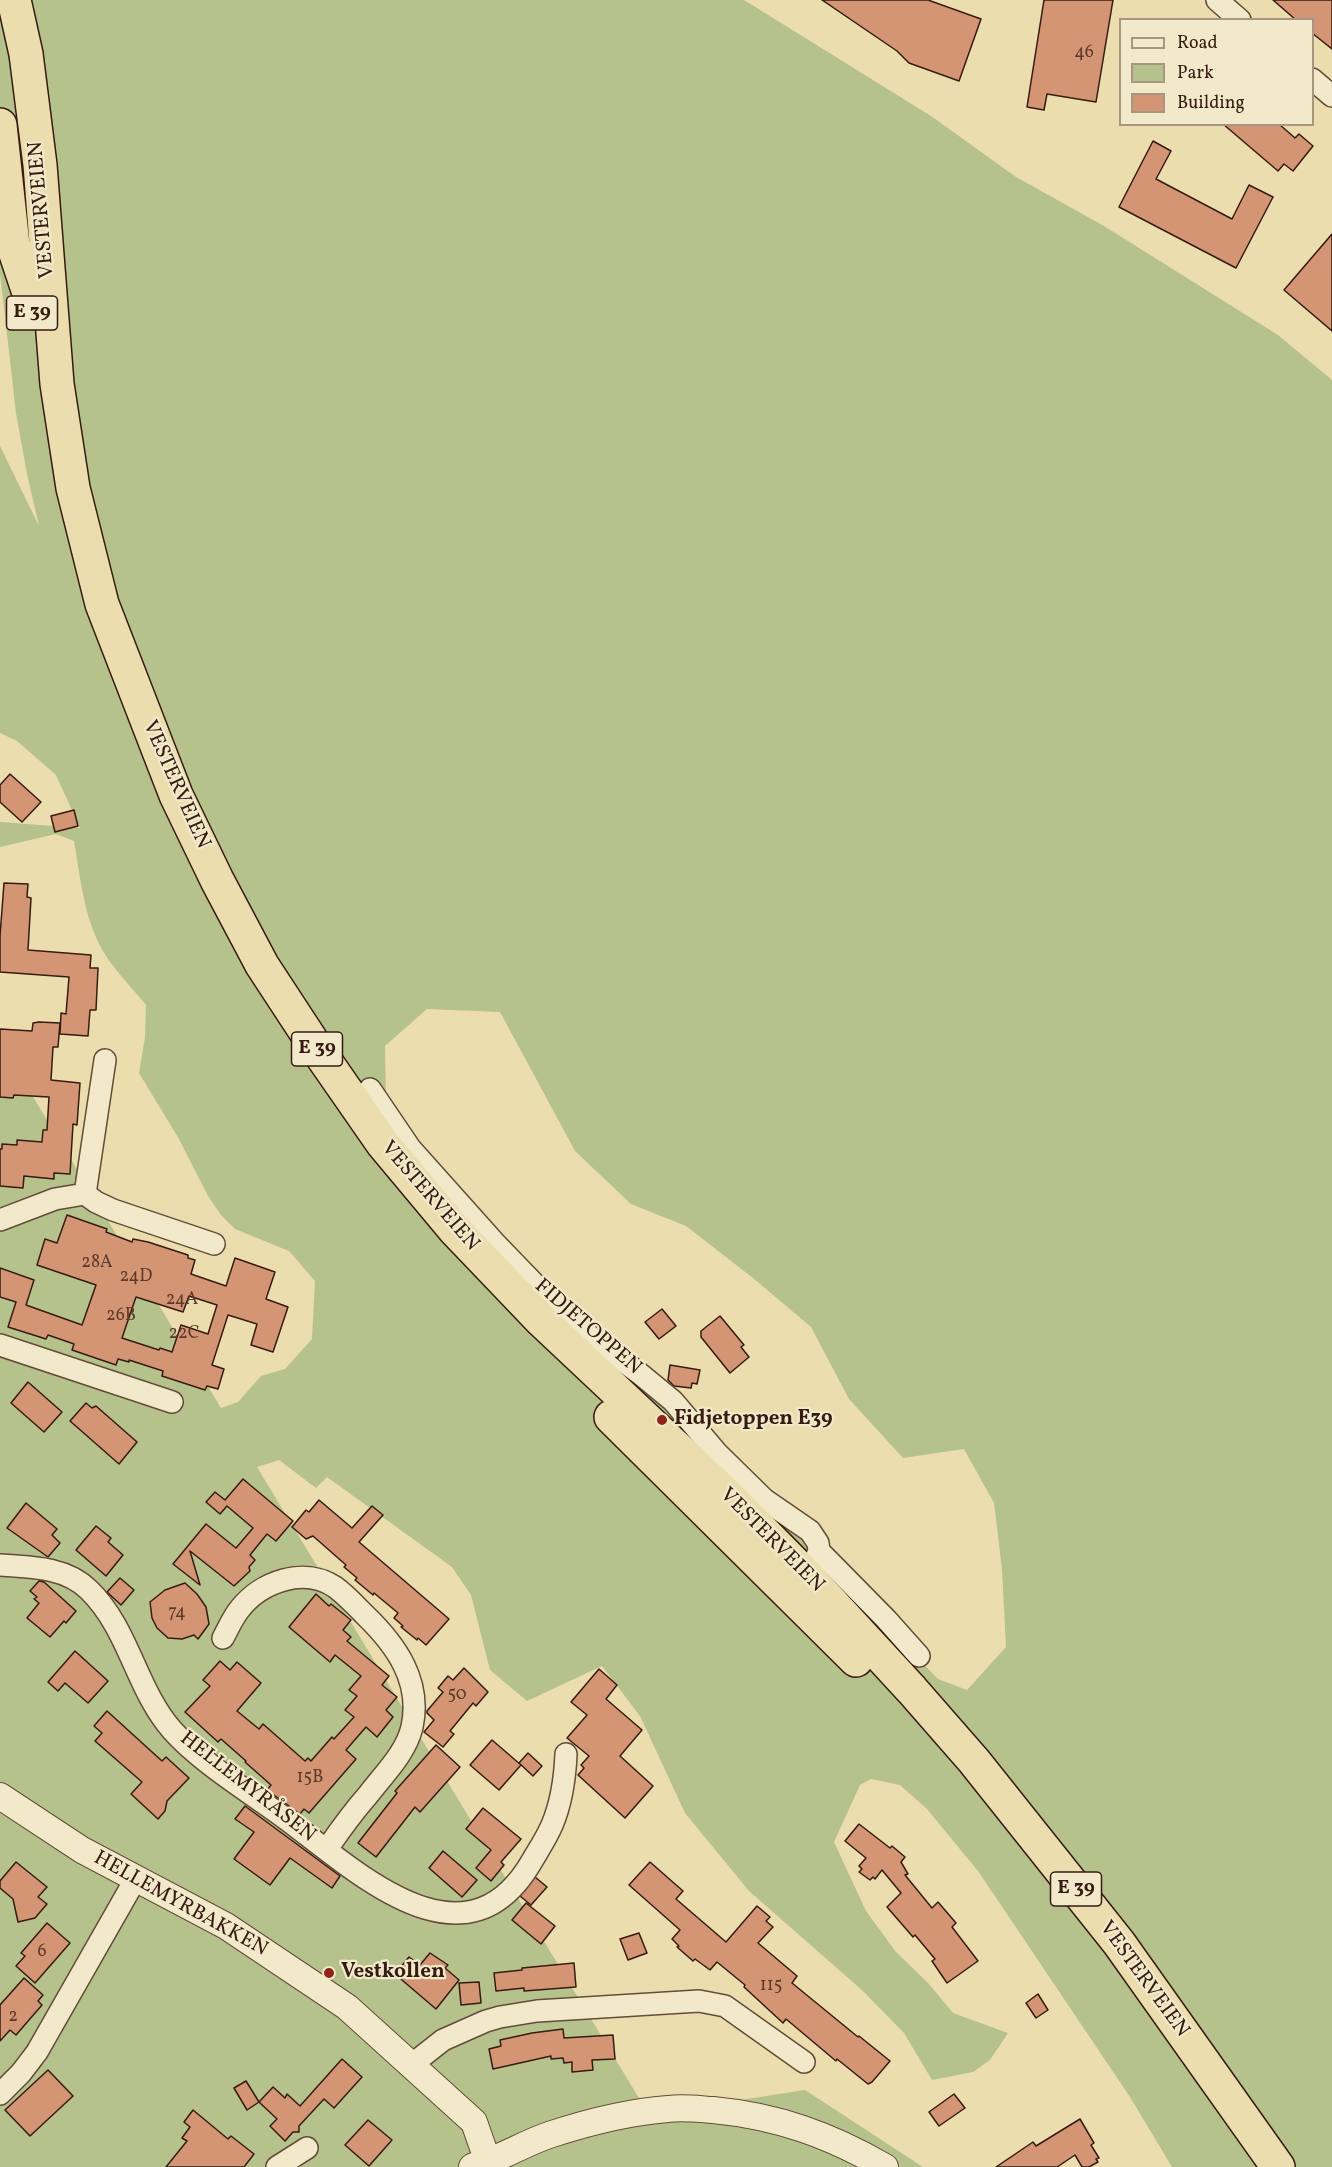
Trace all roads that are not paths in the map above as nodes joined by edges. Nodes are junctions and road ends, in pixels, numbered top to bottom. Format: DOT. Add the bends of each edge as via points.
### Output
graph roads {
  1 [pos="14,0"];
  2 [pos="36,0"];
  3 [pos="1217,0"];
  4 [pos="1238,18"];
  5 [pos="0,30"];
  6 [pos="1314,82"];
  7 [pos="1332,96"];
  8 [pos="0,125"];
  9 [pos="40,165"];
  10 [pos="31,299"];
  11 [pos="105,1060"];
  12 [pos="370,1089"];
  13 [pos="85,1194"];
  14 [pos="0,1220"];
  15 [pos="214,1244"];
  16 [pos="0,1345"];
  17 [pos="172,1402"];
  18 [pos="0,1565"];
  19 [pos="804,1573"];
  20 [pos="223,1638"];
  21 [pos="919,1656"];
  22 [pos="566,1754"];
  23 [pos="0,1796"];
  24 [pos="327,1849"];
  25 [pos="135,1880"];
  26 [pos="804,2062"];
  27 [pos="410,2066"];
  28 [pos="0,2094"];
  29 [pos="307,2148"];
  30 [pos="481,2165"];
  31 [pos="278,2167"];
  32 [pos="885,2167"];
  33 [pos="1256,2167"];
  34 [pos="1278,2167"];
  1 -- 9 [label="highway, VESTERVEIEN / E 39" via="26,54"];
  2 -- 9 [label="highway, E 39" via="46,140"];
  3 -- 4 [label="street"];
  5 -- 10 [label="highway, VESTERVEIEN / E 39" via="13,102"];
  6 -- 7 [label="street"];
  8 -- 10 [label="highway, E 39" via="13,245"];
  9 -- 19 [label="highway, VESTERVEIEN / E 39" via="57,384 73,488 102,604 176,795 262,965 382,1144 454,1229 543,1321"];
  10 -- 19 [label="highway, VESTERVEIEN / E 39" via="57,509 98,656 154,792 202,891 264,1002 322,1092 442,1241 547,1352"];
  11 -- 13 [label="street"];
  12 -- 19 [label="street, FIDJETOPPEN" via="410,1148 542,1292 593,1339 673,1401 765,1500 810,1531 818,1543"];
  13 -- 14 [label="street" via="55,1199"];
  13 -- 15 [label="street" via="113,1210"];
  16 -- 17 [label="street"];
  18 -- 24 [label="street, HELLEMYRÅSEN" via="62,1573 89,1589 106,1609 152,1701 173,1731"];
  19 -- 21 [label="street, FIDJETOPPEN" via="886,1619"];
  19 -- 33 [label="highway, VESTERVEIEN / E 39" via="897,1702 970,1783 1037,1867"];
  19 -- 34 [label="highway, VESTERVEIEN / E 39" via="920,1699 1041,1844 1119,1943"];
  20 -- 24 [label="street, HELLEMYRÅSEN" via="239,1610 268,1586 292,1578 312,1578 345,1595 383,1633 404,1663 414,1705 408,1738"];
  22 -- 24 [label="street, HELLEMYRÅSEN" via="553,1824 515,1885 481,1908 449,1913 412,1905 374,1884"];
  23 -- 25 [label="street, HELLEMYRBAKKEN" via="74,1846"];
  25 -- 27 [label="street, HELLEMYRBAKKEN" via="226,1926 324,1990"];
  25 -- 28 [label="street" via="37,2052"];
  26 -- 27 [label="street" via="725,2006 699,2001 537,2011 486,2020 444,2040"];
  27 -- 30 [label="street, HELLEMYRBAKKEN" via="474,2122"];
  29 -- 31 [label="street"];
  30 -- 32 [label="street" via="550,2134 617,2116 670,2108 777,2120 813,2131"];
}
